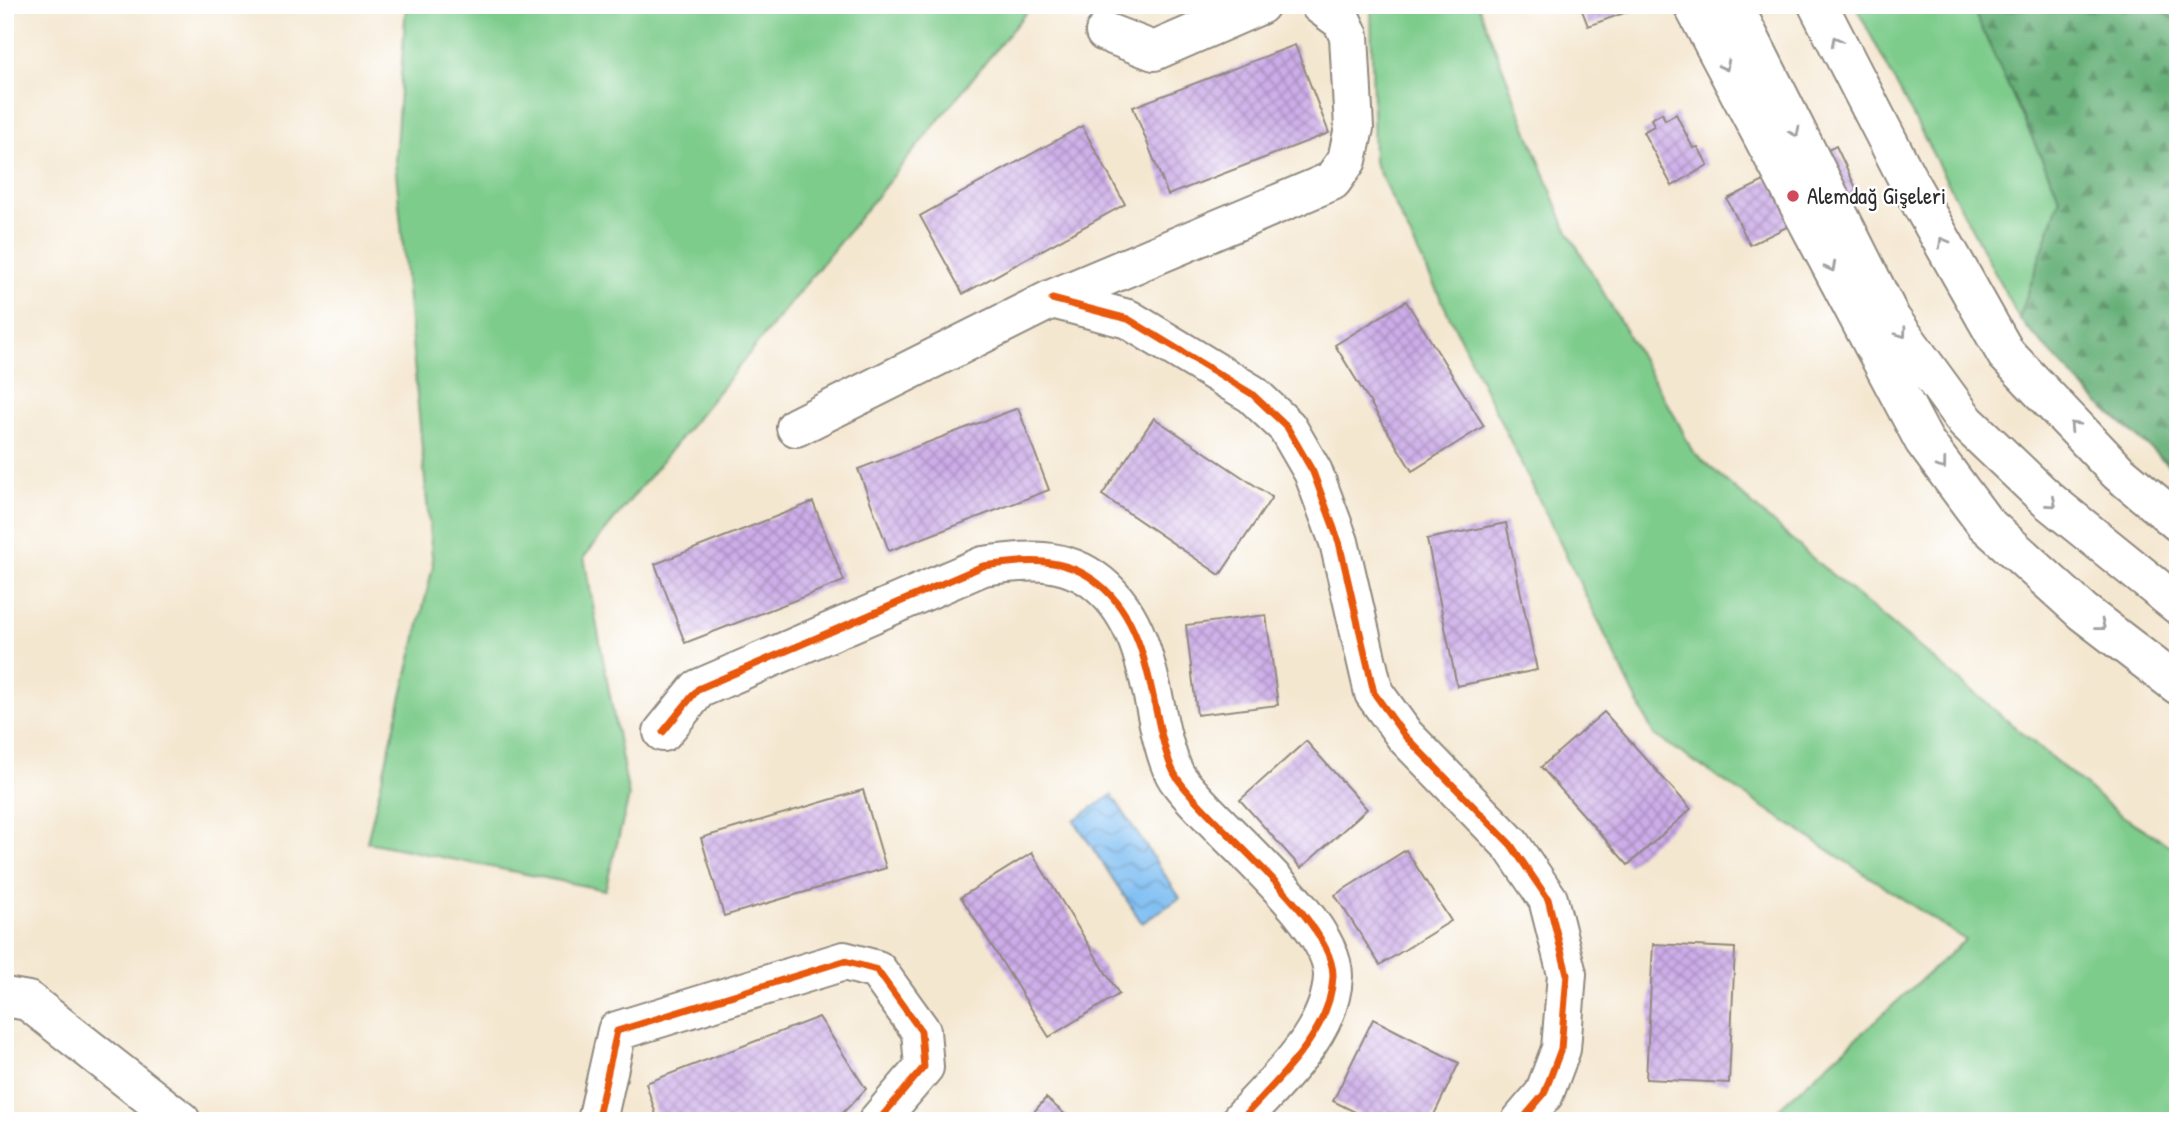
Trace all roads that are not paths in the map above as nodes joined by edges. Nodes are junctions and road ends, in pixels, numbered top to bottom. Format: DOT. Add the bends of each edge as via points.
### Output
graph roads {
  1 [pos="1260,5"];
  2 [pos="1320,5"];
  3 [pos="1693,5"];
  4 [pos="1732,5"];
  5 [pos="1818,5"];
  6 [pos="1105,32"];
  7 [pos="1052,299"];
  8 [pos="796,427"];
  9 [pos="2178,522"];
  10 [pos="2178,605"];
  11 [pos="2178,685"];
  12 [pos="663,732"];
  13 [pos="5,997"];
  14 [pos="181,1121"];
  15 [pos="597,1121"];
  16 [pos="878,1121"];
  17 [pos="1240,1121"];
  18 [pos="1521,1121"];
  1 -- 6 [label="main road" via="1154,51"];
  2 -- 7 [label="main road" via="1342,21 1349,36 1354,128 1347,160 1332,181"];
  3 -- 11 [label="main road, one-way" via="1924,441 1985,523 2083,612"];
  4 -- 10 [label="main road, one-way" via="1891,319 1966,422 2048,500"];
  9 -- 5 [label="main road, one-way" via="2118,472 2006,354 1910,184"];
  7 -- 8 [label="main road"];
  7 -- 18 [label="main road" via="1128,319 1252,394 1287,427 1307,461 1339,542 1374,693 1405,736 1511,845 1548,899 1567,974 1561,1049 1544,1094"];
  12 -- 17 [label="main road" via="698,689 983,566 1032,559 1070,567 1098,583 1119,604 1138,636 1178,781 1291,900 1320,939 1333,973 1329,1005 1307,1043"];
  13 -- 14 [label="main road" via="28,1002"];
  15 -- 16 [label="main road" via="618,1031 844,961 877,970 921,1031 924,1067"];
}
